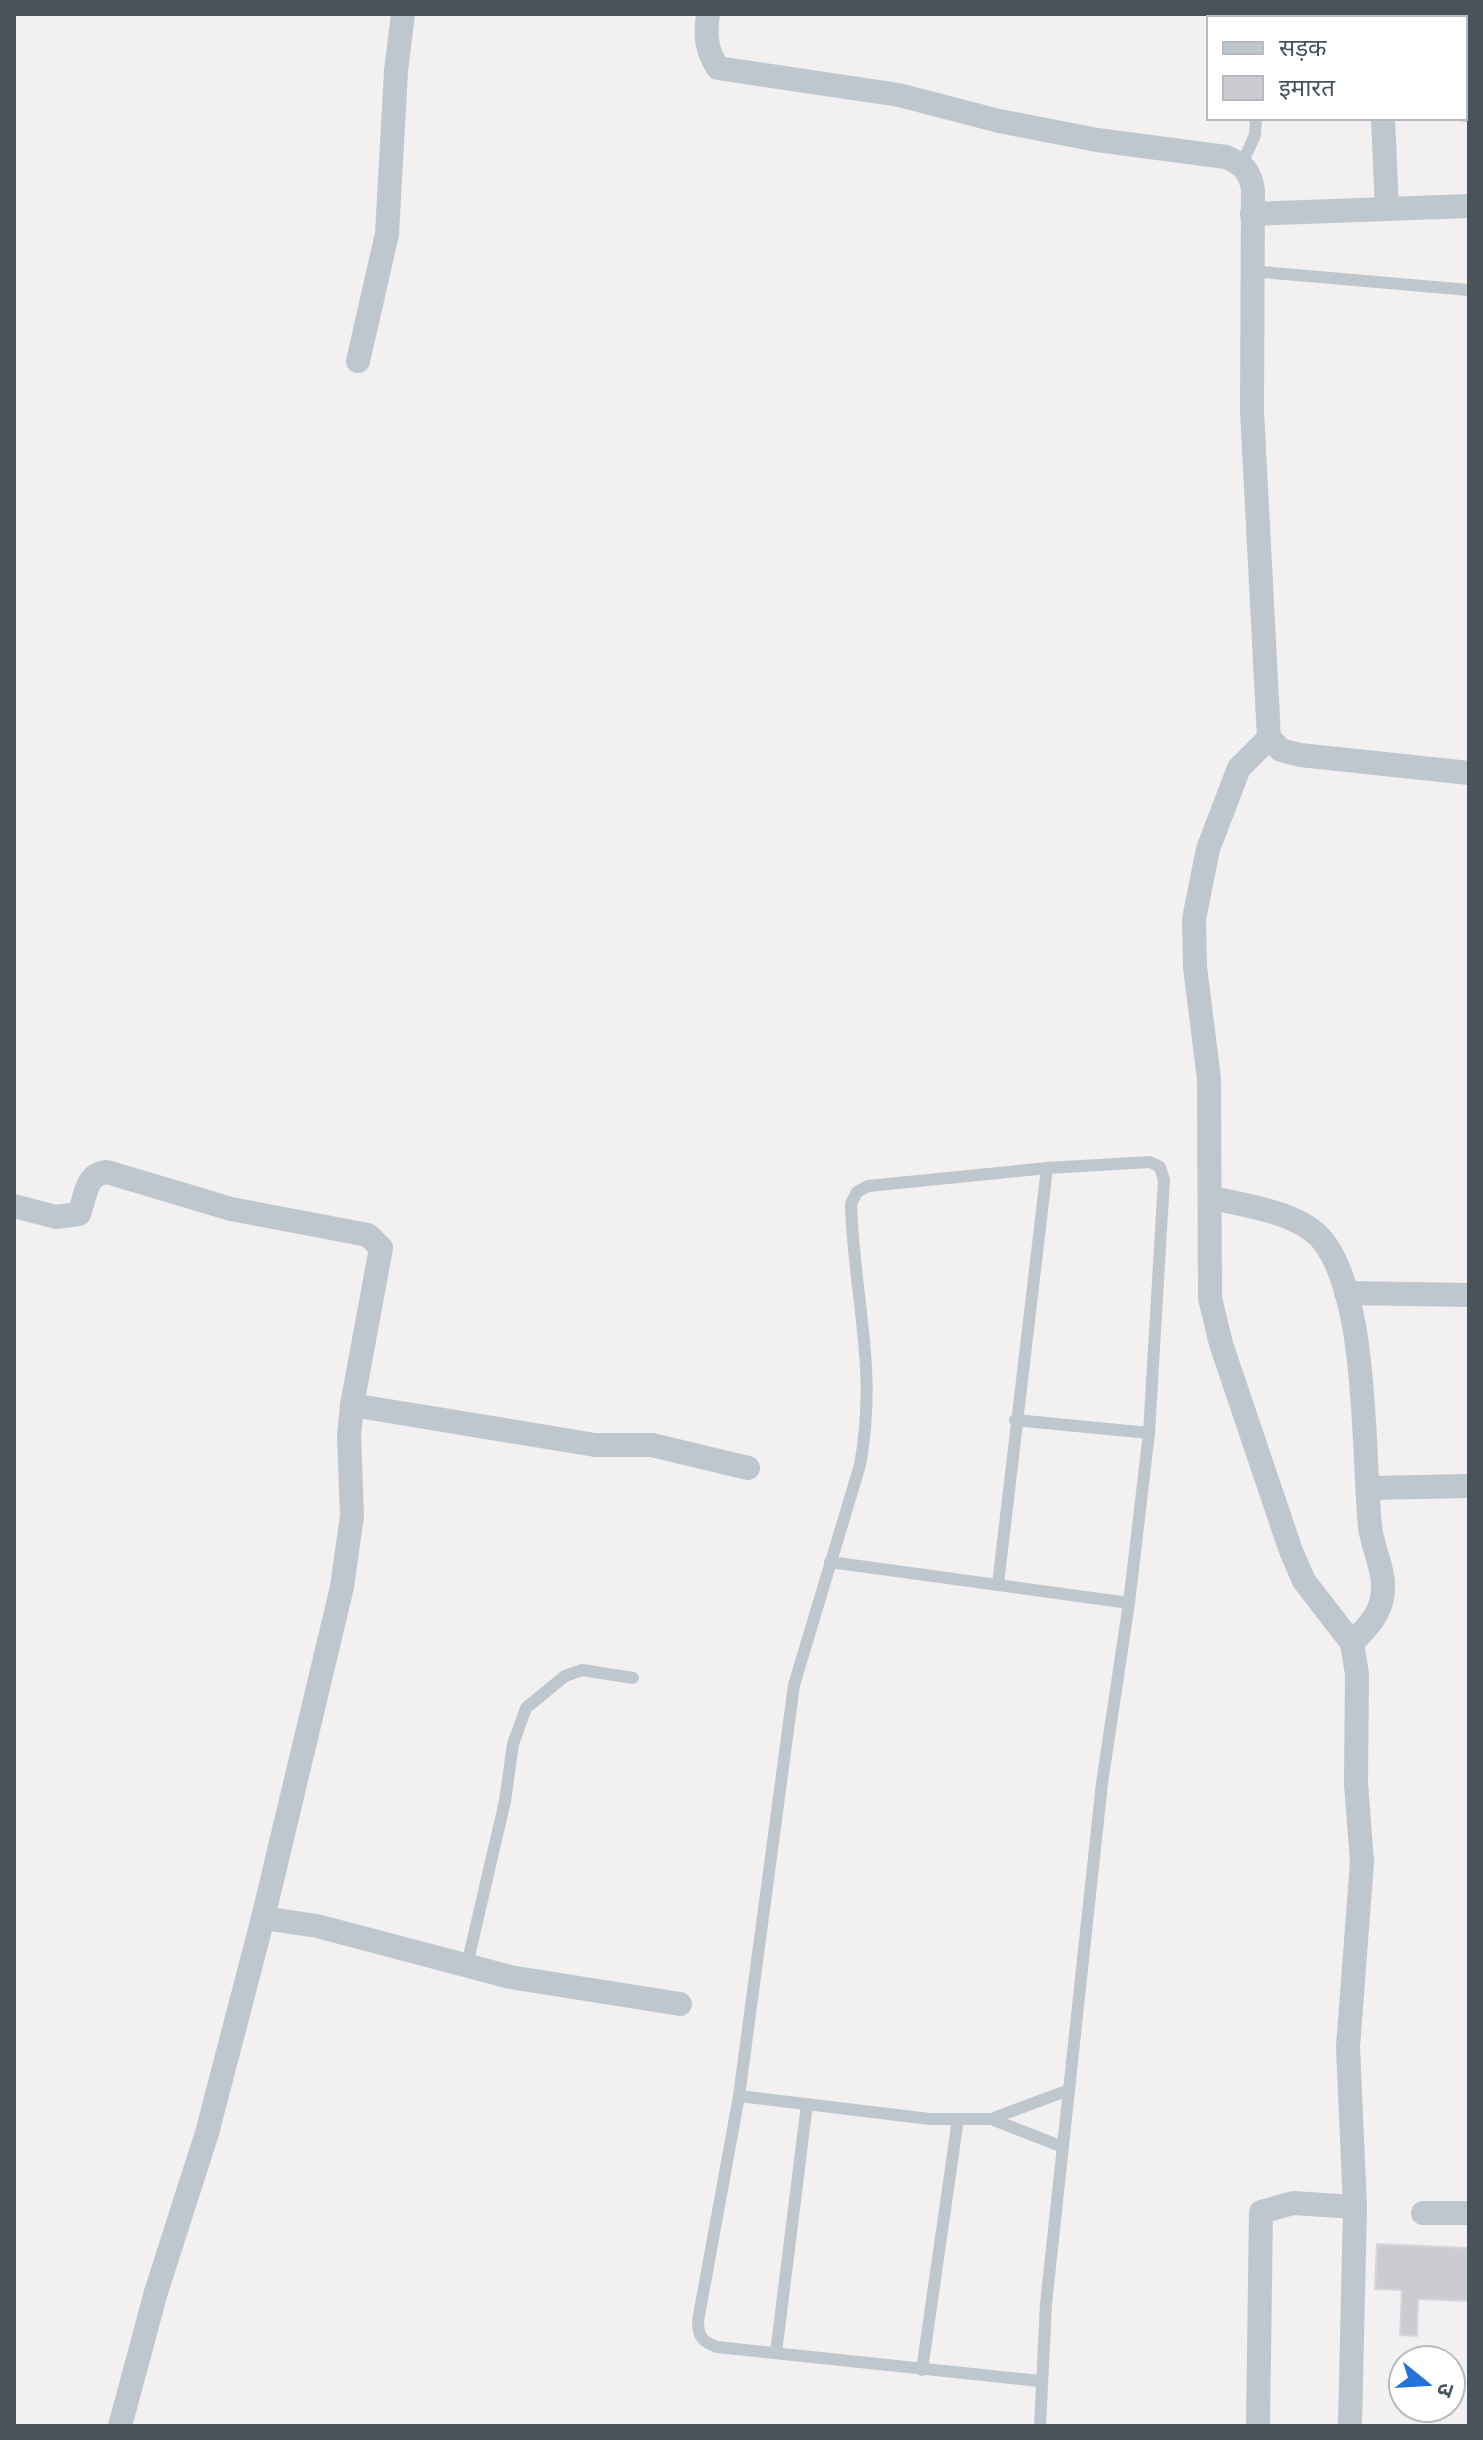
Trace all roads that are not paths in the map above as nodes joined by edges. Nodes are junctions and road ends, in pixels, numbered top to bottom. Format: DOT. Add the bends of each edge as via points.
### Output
graph roads {
  1 [pos="403,14"];
  2 [pos="708,14"];
  3 [pos="1256,120"];
  4 [pos="1383,120"];
  5 [pos="1242,164"];
  6 [pos="1469,206"];
  7 [pos="1387,208"];
  8 [pos="1252,214"];
  9 [pos="1251,271"];
  10 [pos="1469,290"];
  11 [pos="358,361"];
  12 [pos="1269,738"];
  13 [pos="1469,773"];
  14 [pos="1047,1168"];
  15 [pos="1210,1197"];
  16 [pos="14,1206"];
  17 [pos="1346,1293"];
  18 [pos="1469,1295"];
  19 [pos="352,1405"];
  20 [pos="1015,1420"];
  21 [pos="1149,1433"];
  22 [pos="748,1468"];
  23 [pos="1469,1486"];
  24 [pos="1370,1488"];
  25 [pos="830,1562"];
  26 [pos="998,1584"];
  27 [pos="1129,1603"];
  28 [pos="1352,1643"];
  29 [pos="633,1678"];
  30 [pos="263,1918"];
  31 [pos="467,1965"];
  32 [pos="680,2004"];
  33 [pos="1069,2090"];
  34 [pos="739,2096"];
  35 [pos="807,2104"];
  36 [pos="958,2119"];
  37 [pos="991,2119"];
  38 [pos="1063,2147"];
  39 [pos="1355,2207"];
  40 [pos="1423,2213"];
  41 [pos="1469,2213"];
  42 [pos="776,2353"];
  43 [pos="922,2370"];
  44 [pos="1040,2381"];
  45 [pos="120,2426"];
  46 [pos="1040,2426"];
  47 [pos="1258,2426"];
  48 [pos="1350,2426"];
  1 -- 11 [label="street" via="387,234"];
  2 -- 5 [label="street" via="709,54 718,68 899,95 999,121 1226,157"];
  3 -- 5 [label="lane"];
  4 -- 7 [label="street"];
  5 -- 8 [label="street" via="1250,173"];
  6 -- 7 [label="street"];
  7 -- 8 [label="street"];
  8 -- 9 [label="street"];
  9 -- 10 [label="lane"];
  9 -- 12 [label="street"];
  12 -- 13 [label="street" via="1281,750 1300,755"];
  12 -- 15 [label="street" via="1239,768 1208,849 1194,919 1209,1079"];
  14 -- 20 [label="lane"];
  14 -- 21 [label="lane" via="1138,1161 1160,1167 1164,1180"];
  14 -- 25 [label="lane" via="868,1186 857,1192 851,1204 869,1407 860,1465"];
  15 -- 17 [label="street" via="1310,1228 1326,1245"];
  15 -- 28 [label="street" via="1210,1298 1221,1344 1304,1581"];
  16 -- 19 [label="street" via="69,1218 79,1214 90,1179 107,1172 231,1209 368,1235 381,1248 380,1261"];
  17 -- 18 [label="street"];
  17 -- 24 [label="street"];
  19 -- 22 [label="street" via="595,1445 652,1445"];
  19 -- 30 [label="street" via="352,1516 342,1587"];
  20 -- 21 [label="lane"];
  20 -- 26 [label="lane"];
  21 -- 27 [label="lane"];
  23 -- 24 [label="street"];
  24 -- 28 [label="street" via="1382,1602"];
  25 -- 26 [label="lane"];
  25 -- 34 [label="lane" via="794,1685"];
  26 -- 27 [label="lane"];
  27 -- 33 [label="lane" via="1102,1783"];
  28 -- 39 [label="street" via="1362,1862 1348,2047"];
  29 -- 31 [label="lane" via="582,1670 565,1676 526,1708 513,1744"];
  30 -- 31 [label="street" via="317,1926"];
  30 -- 45 [label="street" via="207,2133"];
  31 -- 32 [label="street" via="510,1977"];
  33 -- 37 [label="lane"];
  33 -- 38 [label="lane"];
  34 -- 35 [label="lane"];
  34 -- 42 [label="lane" via="698,2334 717,2347"];
  35 -- 36 [label="lane"];
  35 -- 42 [label="lane"];
  36 -- 37 [label="lane"];
  36 -- 43 [label="lane"];
  37 -- 38 [label="lane"];
  38 -- 44 [label="lane"];
  39 -- 47 [label="street" via="1293,2203 1261,2212"];
  39 -- 48 [label="street"];
  40 -- 41 [label="street"];
  42 -- 43 [label="lane"];
  43 -- 44 [label="lane"];
  44 -- 46 [label="lane"];
}
